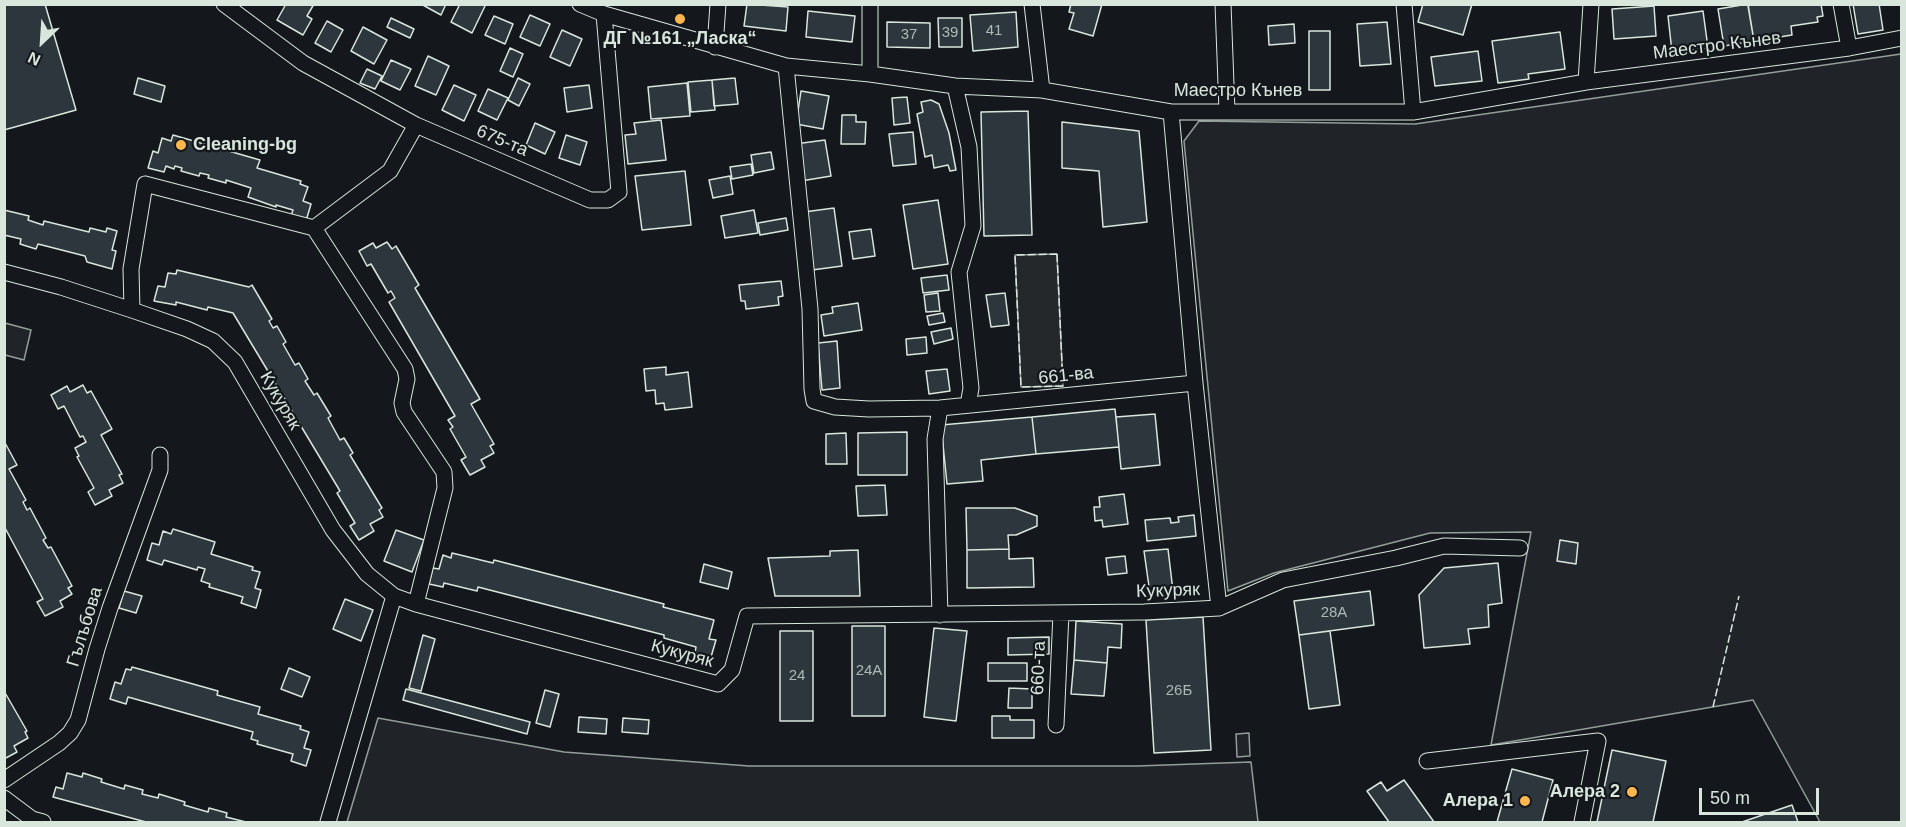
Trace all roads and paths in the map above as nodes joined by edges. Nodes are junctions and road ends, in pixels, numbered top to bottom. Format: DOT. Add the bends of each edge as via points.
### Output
graph roads {
  1 [pos="224,4"];
  2 [pos="580,4"];
  3 [pos="718,4"];
  4 [pos="870,4"];
  5 [pos="1032,4"];
  6 [pos="1223,4"];
  7 [pos="1404,4"];
  8 [pos="1591,4"];
  9 [pos="1841,4"];
  10 [pos="604,14"];
  11 [pos="1902,38"];
  12 [pos="715,47"];
  13 [pos="1849,48"];
  14 [pos="786,66"];
  15 [pos="870,74"];
  16 [pos="1586,82"];
  17 [pos="955,86"];
  18 [pos="1042,90"];
  19 [pos="1227,111"];
  20 [pos="1171,112"];
  21 [pos="1413,112"];
  22 [pos="416,125"];
  23 [pos="314,228"];
  24 [pos="4,272"];
  25 [pos="132,310"];
  26 [pos="1195,383"];
  27 [pos="968,405"];
  28 [pos="940,408"];
  29 [pos="160,455"];
  30 [pos="1520,548"];
  31 [pos="394,596"];
  32 [pos="416,604"];
  33 [pos="1219,608"];
  34 [pos="1061,613"];
  35 [pos="940,615"];
  36 [pos="1056,725"];
  37 [pos="1427,761"];
  38 [pos="4,780"];
  39 [pos="4,798"];
  40 [pos="35,821"];
  41 [pos="328,822"];
  42 [pos="1582,822"];
  1 -- 22 [label="street, 675-та" via="303,63"];
  2 -- 10 [label="street, Маестро Кънев"];
  3 -- 12 [label="street"];
  4 -- 15 [label="street"];
  5 -- 18 [label="street"];
  6 -- 19 [label="street"];
  7 -- 21 [label="street"];
  8 -- 16 [label="street"];
  9 -- 13 [label="street"];
  10 -- 12 [label="street, Маестро Кънев"];
  10 -- 22 [label="street, 675-та" via="619,192 608,200 590,200"];
  11 -- 13 [label="street, Маестро Кънев"];
  12 -- 14 [label="street, Маестро Кънев"];
  13 -- 16 [label="street, Маестро Кънев"];
  14 -- 15 [label="street, Маестро Кънев"];
  14 -- 28 [label="street, 661-ва" via="810,309 814,401 869,409"];
  15 -- 17 [label="street, Маестро Кънев"];
  16 -- 21 [label="street, Маестро Кънев"];
  17 -- 18 [label="street, Маестро Кънев"];
  17 -- 27 [label="street" via="969,147 973,226 959,272 971,388"];
  18 -- 20 [label="street, Маестро Кънев"];
  19 -- 20 [label="street, Маестро Кънев"];
  19 -- 21 [label="street, Маестро Кънев"];
  20 -- 26 [label="street"];
  22 -- 23 [label="street" via="390,171"];
  23 -- 25 [label="street" via="145,184 131,269"];
  23 -- 32 [label="street" via="405,369 404,412 444,472 445,488"];
  24 -- 25 [label="street, Кукуряк"];
  25 -- 31 [label="street, Кукуряк" via="213,341 235,362 333,530 367,574"];
  26 -- 27 [label="street, 661-ва"];
  26 -- 33 [label="street"];
  27 -- 28 [label="street, 661-ва"];
  28 -- 35 [label="street" via="935,439"];
  29 -- 38 [label="street, Гълъбова" via="160,470 110,608 78,720 59,743"];
  30 -- 33 [label="street, Кукуряк" via="1443,546 1282,580"];
  31 -- 32 [label="street, Кукуряк"];
  31 -- 41 [label="street"];
  32 -- 35 [label="street, Кукуряк" via="718,684 732,670 747,616"];
  33 -- 34 [label="street, Кукуряк"];
  34 -- 35 [label="street, Кукуряк"];
  34 -- 36 [label="street, 660-та"];
  37 -- 42 [label="street" via="1598,741"];
  39 -- 40 [label="street"];
}
